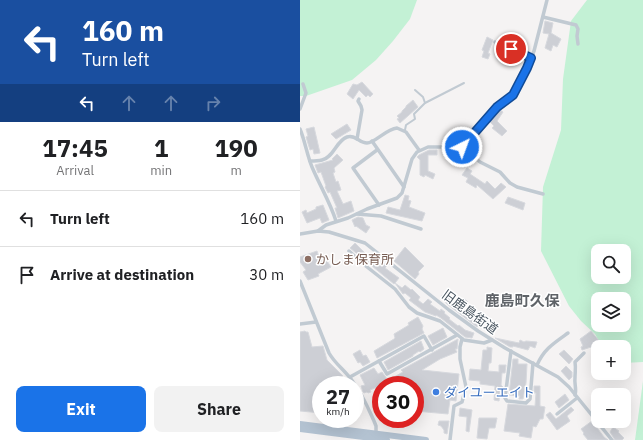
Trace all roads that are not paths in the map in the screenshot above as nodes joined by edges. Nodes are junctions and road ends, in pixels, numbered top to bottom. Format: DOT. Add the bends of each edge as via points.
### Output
graph roads {
  1 [pos="547,0"];
  2 [pos="543,17"];
  3 [pos="495,42"];
  4 [pos="578,44"];
  5 [pos="531,58"];
  6 [pos="464,83"];
  7 [pos="303,84"];
  8 [pos="415,90"];
  9 [pos="359,98"];
  10 [pos="425,103"];
  11 [pos="300,109"];
  12 [pos="300,129"];
  13 [pos="405,130"];
  14 [pos="357,139"];
  15 [pos="372,141"];
  16 [pos="462,147"];
  17 [pos="306,150"];
  18 [pos="377,150"];
  19 [pos="419,150"];
  20 [pos="300,151"];
  21 [pos="310,161"];
  22 [pos="404,187"];
  23 [pos="544,194"];
  24 [pos="379,205"];
  25 [pos="357,214"];
  26 [pos="336,221"];
  27 [pos="421,230"];
  28 [pos="318,231"];
  29 [pos="300,234"];
  30 [pos="349,251"];
  31 [pos="300,282"];
  32 [pos="316,322"];
  33 [pos="300,324"];
  34 [pos="568,333"];
  35 [pos="457,335"];
  36 [pos="462,339"];
  37 [pos="492,340"];
  38 [pos="432,350"];
  39 [pos="511,351"];
  40 [pos="584,353"];
  41 [pos="379,361"];
  42 [pos="535,364"];
  43 [pos="349,376"];
  44 [pos="352,376"];
  45 [pos="576,396"];
  46 [pos="364,402"];
  47 [pos="557,414"];
  48 [pos="300,424"];
  49 [pos="300,430"];
  50 [pos="376,434"];
  51 [pos="387,440"];
  52 [pos="426,440"];
  53 [pos="450,440"];
  54 [pos="612,440"];
  1 -- 2 [label="street"];
  2 -- 4 [label="street" via="574,24 578,29"];
  2 -- 5 [label="street"];
  3 -- 5 [label="street"];
  5 -- 16 [label="street" via="513,95 497,107"];
  6 -- 10 [label="lane"];
  7 -- 11 [label="street" via="306,93"];
  8 -- 10 [label="lane" via="423,97"];
  9 -- 14 [label="street" via="362,110"];
  10 -- 13 [label="lane" via="414,114 415,119 406,125"];
  12 -- 17 [label="street"];
  14 -- 15 [label="street" via="362,142"];
  14 -- 21 [label="street" via="345,137 327,158"];
  15 -- 18 [label="street"];
  15 -- 19 [label="street" via="387,131 398,128 406,132"];
  16 -- 19 [label="street" via="428,147"];
  16 -- 23 [label="street" via="480,162 500,172 510,183"];
  17 -- 20 [label="street"];
  17 -- 21 [label="street"];
  18 -- 22 [label="street"];
  18 -- 24 [label="street" via="353,168"];
  19 -- 22 [label="street" via="410,163"];
  21 -- 26 [label="street"];
  22 -- 24 [label="street" via="397,198"];
  24 -- 25 [label="street"];
  25 -- 26 [label="street"];
  25 -- 27 [label="street" via="381,216"];
  26 -- 28 [label="street"];
  28 -- 29 [label="street, 旧鹿島街道"];
  28 -- 37 [label="street, 旧鹿島街道" via="365,243 449,310"];
  30 -- 35 [label="street" via="395,289 413,310 440,321"];
  31 -- 32 [label="street"];
  32 -- 33 [label="street"];
  32 -- 43 [label="street" via="332,359"];
  34 -- 42 [label="street" via="543,352"];
  35 -- 36 [label="street"];
  35 -- 38 [label="street"];
  36 -- 37 [label="street" via="484,343"];
  36 -- 53 [label="street" via="460,359 466,387 462,402 454,406"];
  37 -- 39 [label="street, 旧鹿島街道"];
  38 -- 41 [label="street" via="387,374"];
  38 -- 41 [label="street" via="424,336"];
  39 -- 42 [label="street, 旧鹿島街道"];
  39 -- 42 [label="street" via="505,398 507,401 526,402 530,399"];
  40 -- 45 [label="street" via="575,362"];
  41 -- 44 [label="street"];
  42 -- 45 [label="street, 旧鹿島街道" via="558,377"];
  45 -- 47 [label="street"];
  45 -- 54 [label="street, 旧鹿島街道"];
  46 -- 50 [label="street" via="376,426"];
  48 -- 50 [label="main road"];
  49 -- 51 [label="main road"];
  50 -- 52 [label="main road"];
}
